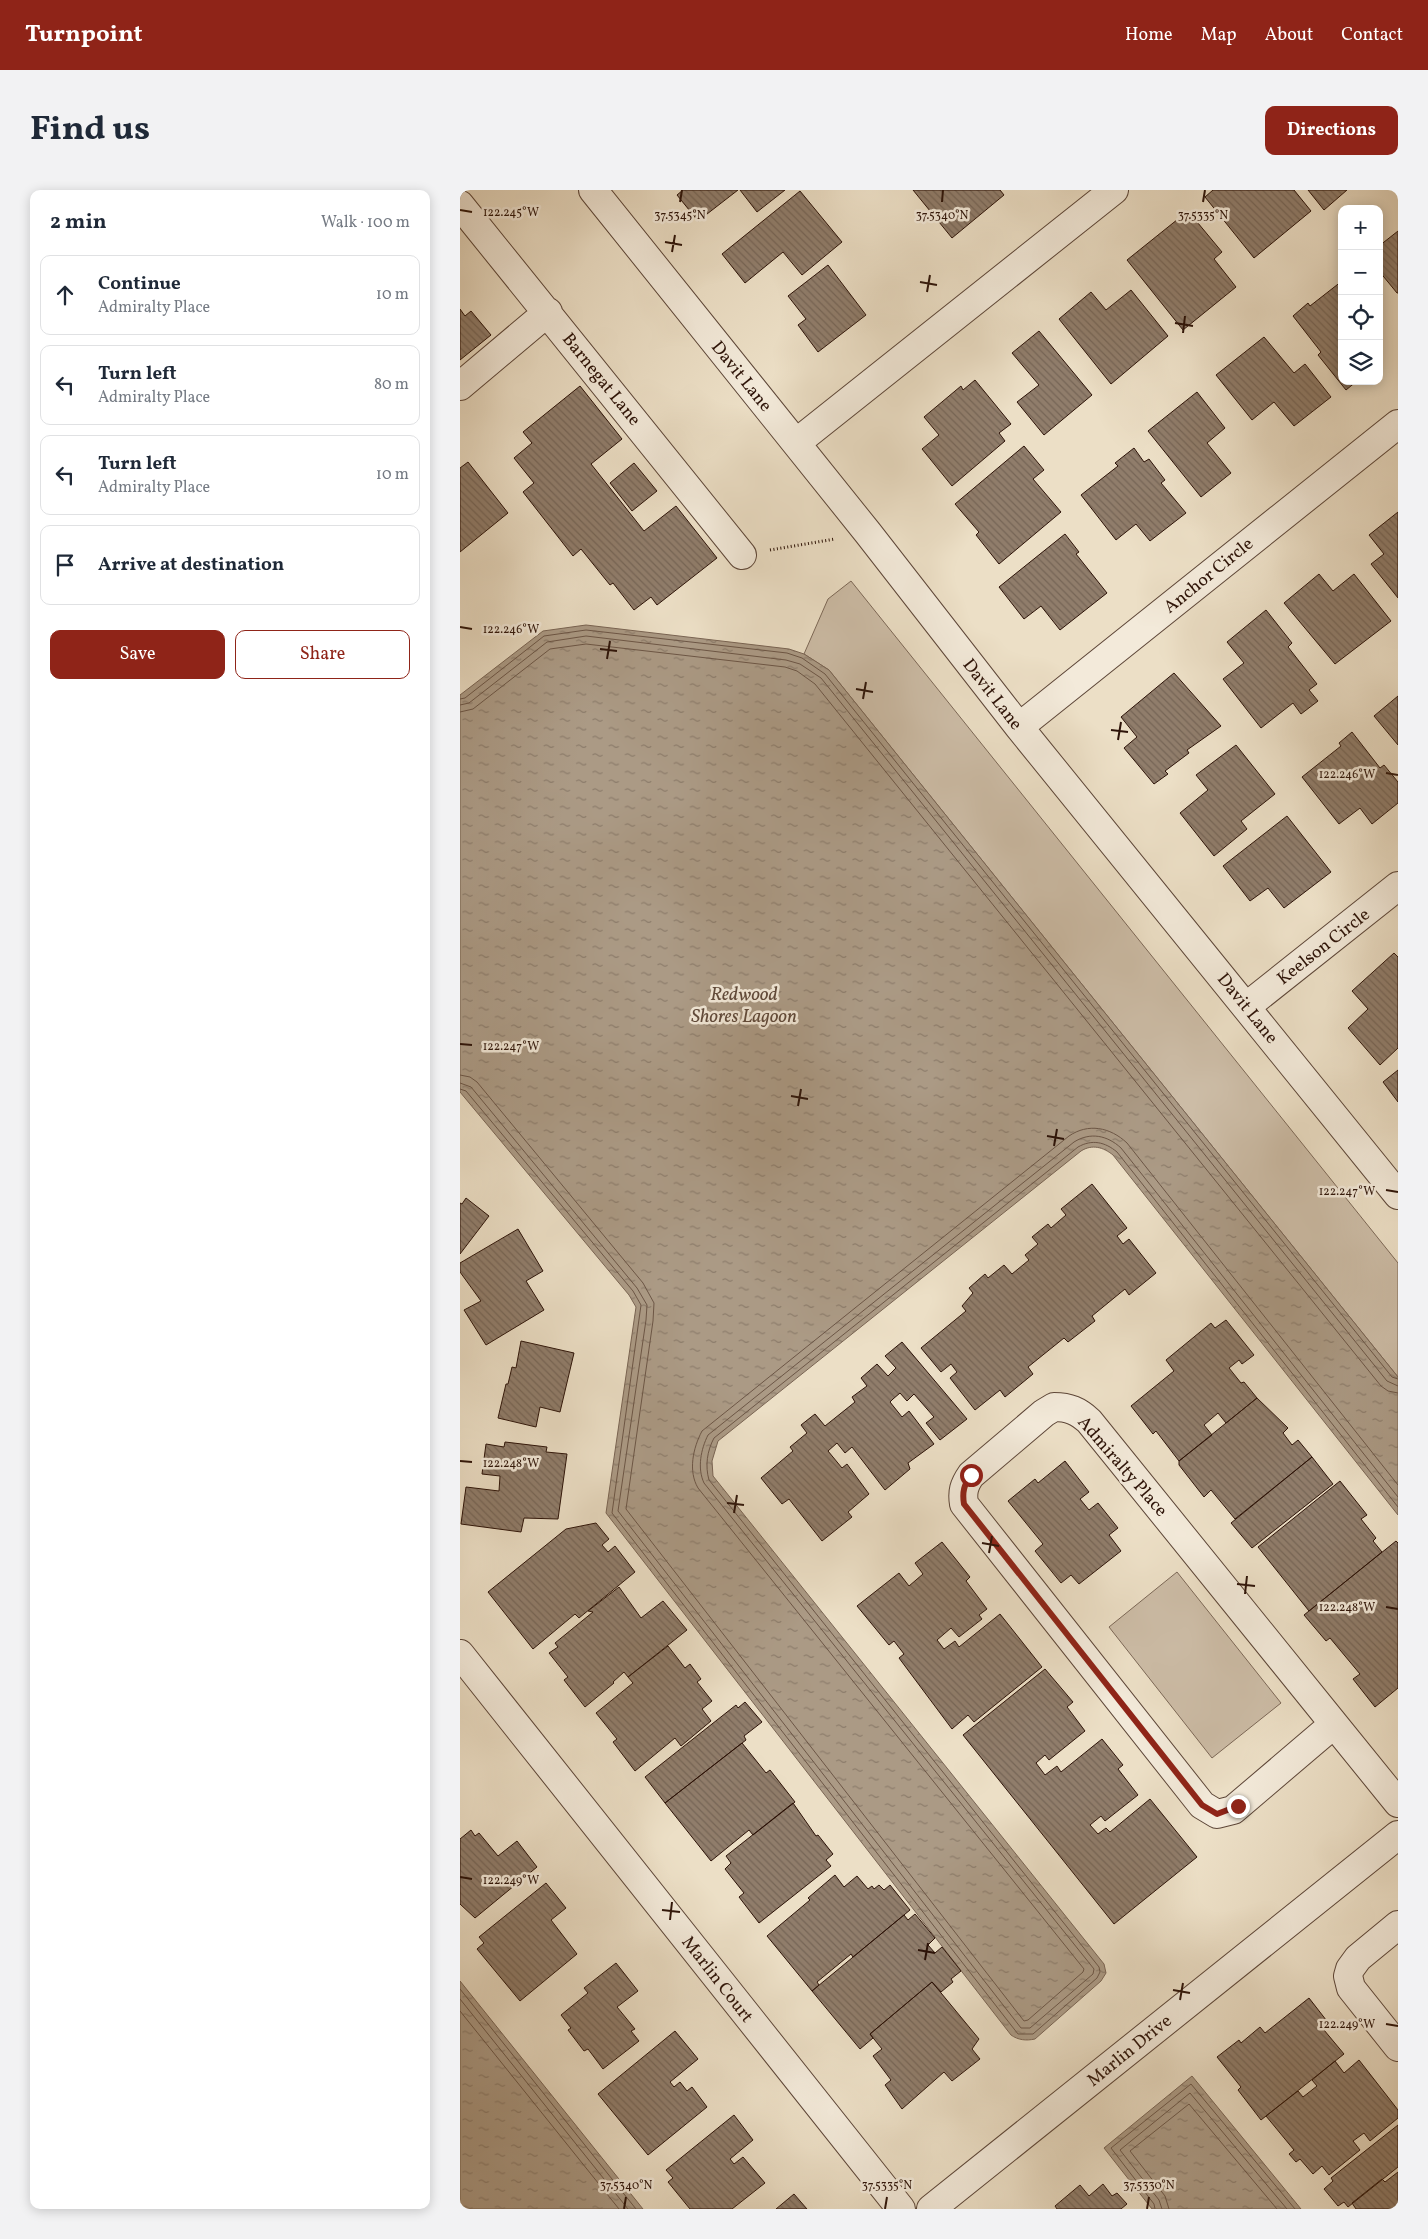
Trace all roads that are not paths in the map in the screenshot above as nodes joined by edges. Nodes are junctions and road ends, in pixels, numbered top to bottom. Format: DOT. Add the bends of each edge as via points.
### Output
graph roads {
  1 [pos="592,190"];
  2 [pos="1114,190"];
  3 [pos="460,205"];
  4 [pos="548,312"];
  5 [pos="460,386"];
  6 [pos="1398,424"];
  7 [pos="796,443"];
  8 [pos="742,554"];
  9 [pos="1019,727"];
  10 [pos="1398,886"];
  11 [pos="1247,1006"];
  12 [pos="1398,1194"];
  13 [pos="460,1654"];
  14 [pos="1334,1724"];
  15 [pos="1398,1803"];
  16 [pos="1398,1835"];
  17 [pos="1398,1925"];
  18 [pos="1398,2047"];
  19 [pos="901,2209"];
  20 [pos="931,2209"];
  1 -- 7 [label="street, Davit Lane"];
  2 -- 7 [label="street"];
  3 -- 4 [label="street, Barnegat Lane"];
  4 -- 5 [label="street"];
  4 -- 8 [label="street, Barnegat Lane"];
  6 -- 9 [label="street, Anchor Circle"];
  7 -- 9 [label="street, Davit Lane"];
  9 -- 11 [label="street, Davit Lane"];
  10 -- 11 [label="street, Keelson Circle"];
  11 -- 12 [label="street, Davit Lane"];
  13 -- 19 [label="street, Marlin Court"];
  14 -- 14 [label="street, Admiralty Place" via="1238,1806 1217,1814 1208,1810 964,1504 962,1495 971,1475 1044,1412 1066,1407 1080,1413"];
  14 -- 15 [label="street, Admiralty Place"];
  16 -- 20 [label="street, Marlin Drive"];
  17 -- 18 [label="street" via="1358,1958 1348,1976 1351,1988"];
}
